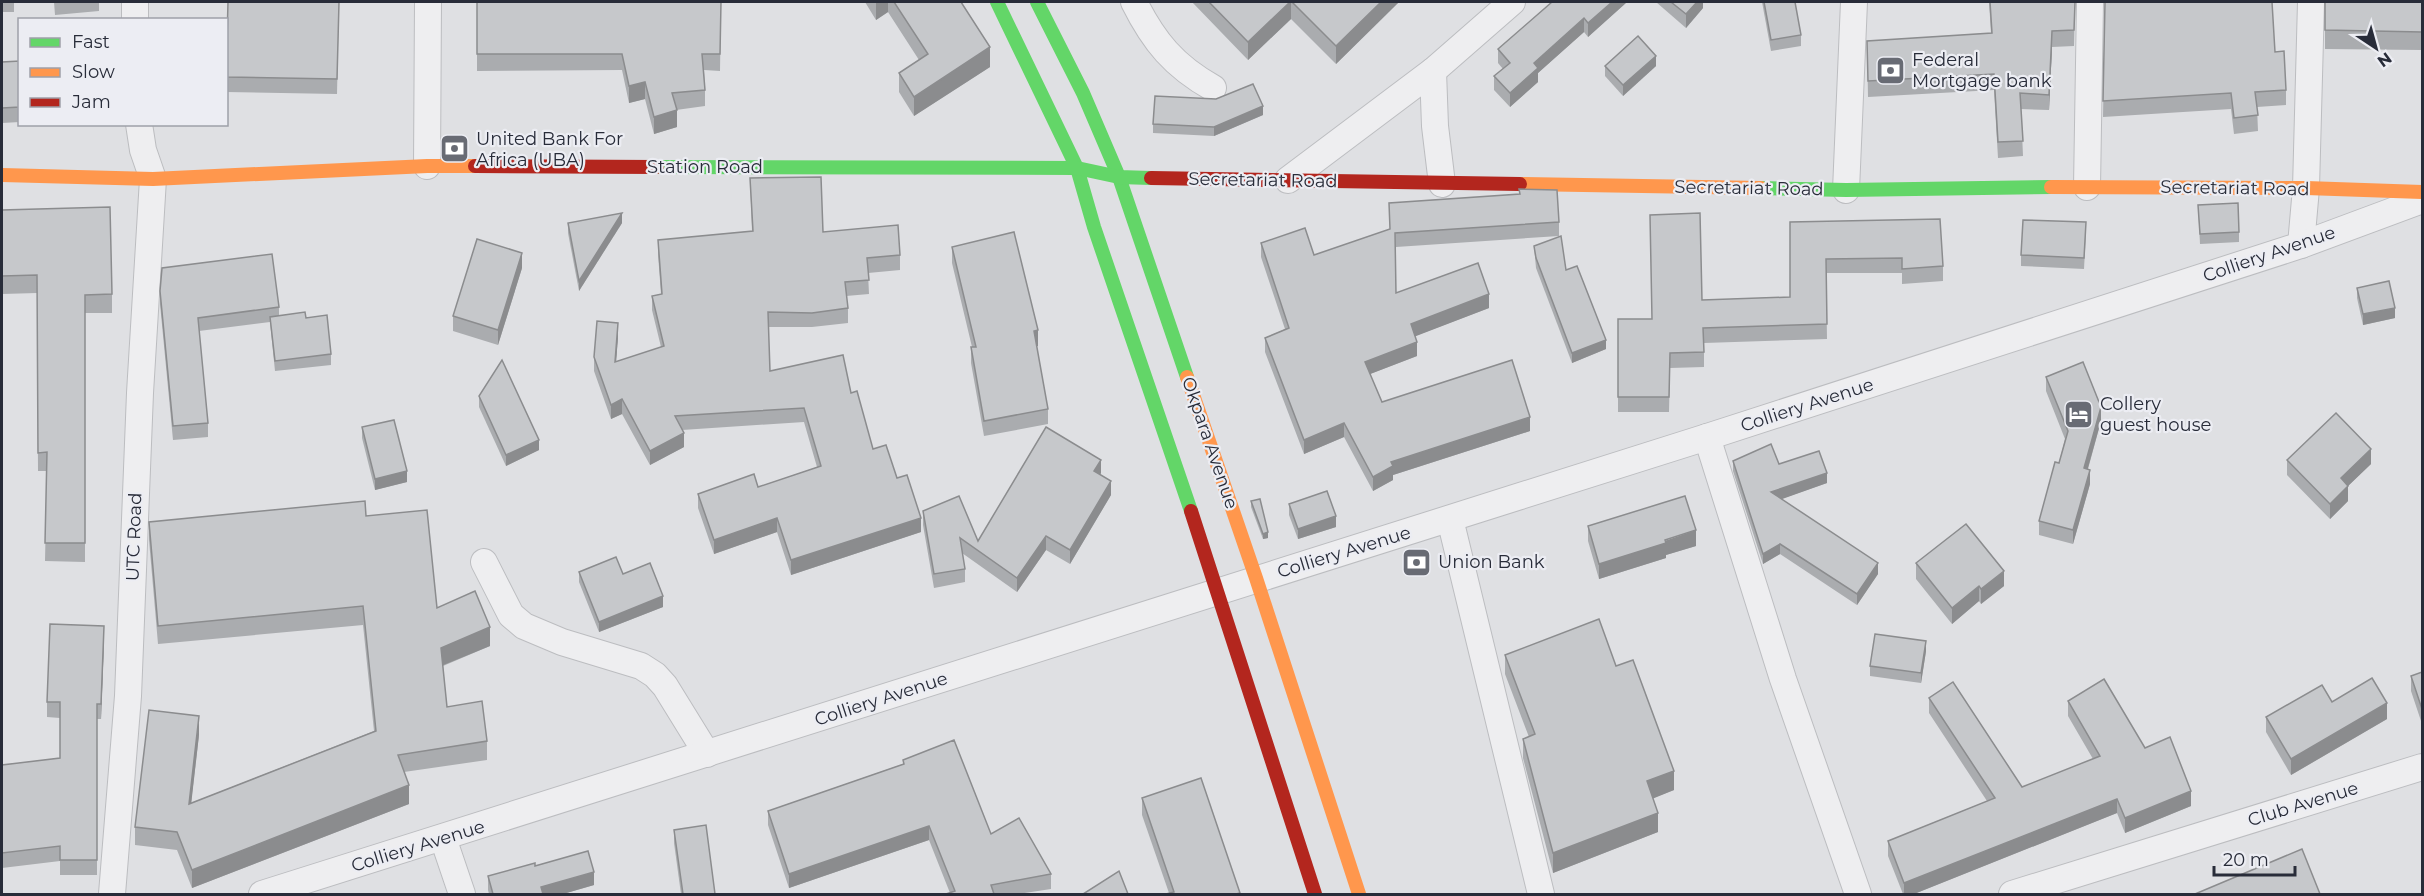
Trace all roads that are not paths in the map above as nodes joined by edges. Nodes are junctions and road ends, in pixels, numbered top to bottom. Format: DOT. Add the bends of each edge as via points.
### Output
graph roads {
  1 [pos="135,2"];
  2 [pos="428,2"];
  3 [pos="997,2"];
  4 [pos="1037,2"];
  5 [pos="1134,2"];
  6 [pos="1512,2"];
  7 [pos="1854,2"];
  8 [pos="2090,2"];
  9 [pos="2311,2"];
  10 [pos="135,18"];
  11 [pos="1433,71"];
  12 [pos="1213,88"];
  13 [pos="139,126"];
  14 [pos="427,166"];
  15 [pos="1077,168"];
  16 [pos="2,175"];
  17 [pos="1119,177"];
  18 [pos="153,178"];
  19 [pos="1288,180"];
  20 [pos="1443,184"];
  21 [pos="2087,187"];
  22 [pos="2306,188"];
  23 [pos="1846,190"];
  24 [pos="2422,192"];
  25 [pos="2422,200"];
  26 [pos="2301,245"];
  27 [pos="1707,437"];
  28 [pos="1450,519"];
  29 [pos="484,562"];
  30 [pos="1256,579"];
  31 [pos="1218,591"];
  32 [pos="707,754"];
  33 [pos="2422,767"];
  34 [pos="443,838"];
  35 [pos="112,894"];
  36 [pos="262,894"];
  37 [pos="462,894"];
  38 [pos="1316,894"];
  39 [pos="1359,894"];
  40 [pos="1541,894"];
  41 [pos="1858,894"];
  42 [pos="2012,894"];
  1 -- 10 [label="street"];
  2 -- 14 [label="street"];
  3 -- 15 [label="street"];
  4 -- 17 [label="street, Okpara Avenue" via="1083,93"];
  5 -- 12 [label="street" via="1161,46 1186,73"];
  6 -- 11 [label="street"];
  7 -- 23 [label="street"];
  8 -- 21 [label="street"];
  9 -- 22 [label="street"];
  11 -- 19 [label="street"];
  11 -- 20 [label="street" via="1434,126"];
  13 -- 18 [label="street"];
  14 -- 15 [label="street, Station Road"];
  14 -- 18 [label="street, Station Road"];
  15 -- 17 [label="street, Secretariat Road"];
  15 -- 31 [label="street"];
  16 -- 18 [label="street, Station Road"];
  17 -- 19 [label="street, Secretariat Road"];
  17 -- 30 [label="street, Okpara Avenue"];
  18 -- 35 [label="street, UTC Road" via="128,696"];
  19 -- 20 [label="street, Secretariat Road"];
  20 -- 23 [label="street, Secretariat Road"];
  21 -- 22 [label="street, Secretariat Road"];
  21 -- 23 [label="street, Secretariat Road"];
  22 -- 24 [label="street, Secretariat Road"];
  22 -- 26 [label="street"];
  25 -- 26 [label="street, Colliery Avenue"];
  26 -- 27 [label="street, Colliery Avenue"];
  27 -- 28 [label="street, Colliery Avenue"];
  27 -- 41 [label="street" via="1783,679"];
  28 -- 30 [label="street, Colliery Avenue"];
  28 -- 40 [label="street"];
  29 -- 32 [label="street" via="511,615 524,626 641,666 655,675"];
  30 -- 31 [label="street, Colliery Avenue"];
  30 -- 39 [label="street, Okpara Avenue"];
  31 -- 32 [label="street, Colliery Avenue"];
  31 -- 38 [label="street"];
  32 -- 34 [label="street, Colliery Avenue"];
  33 -- 42 [label="street, Club Avenue"];
  34 -- 36 [label="street, Colliery Avenue"];
  34 -- 37 [label="street"];
}
